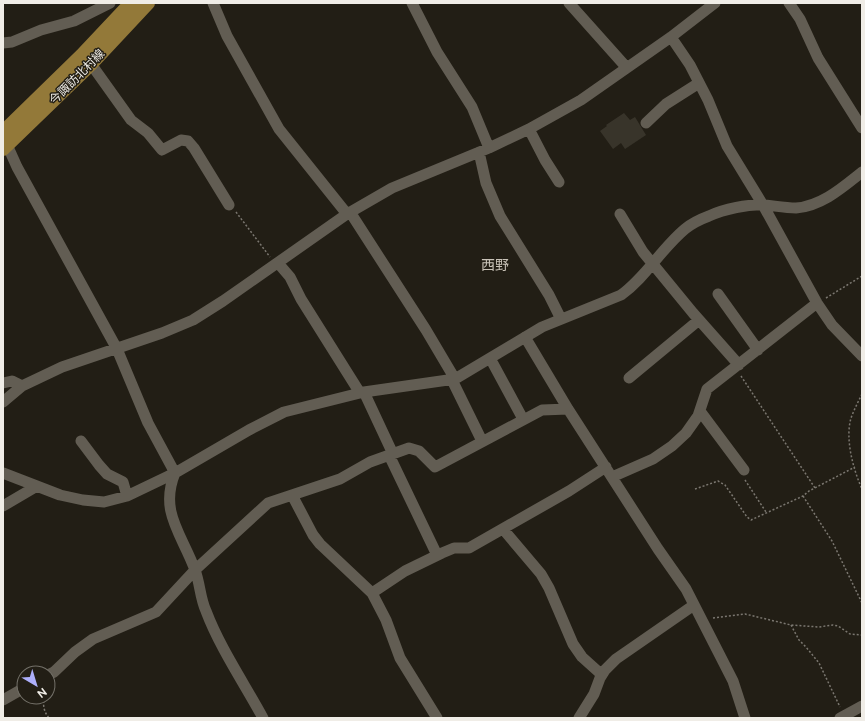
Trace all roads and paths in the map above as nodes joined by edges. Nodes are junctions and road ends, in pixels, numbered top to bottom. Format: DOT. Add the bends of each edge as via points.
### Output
graph roads {
  1 [pos="148,3"];
  2 [pos="213,3"];
  3 [pos="412,3"];
  4 [pos="569,3"];
  5 [pos="790,3"];
  6 [pos="712,4"];
  7 [pos="120,5"];
  8 [pos="671,37"];
  9 [pos="3,43"];
  10 [pos="91,64"];
  11 [pos="627,68"];
  12 [pos="699,83"];
  13 [pos="646,123"];
  14 [pos="862,128"];
  15 [pos="529,129"];
  16 [pos="4,140"];
  17 [pos="484,150"];
  18 [pos="862,172"];
  19 [pos="559,182"];
  20 [pos="229,205"];
  21 [pos="763,205"];
  22 [pos="348,213"];
  23 [pos="620,214"];
  24 [pos="652,263"];
  25 [pos="277,264"];
  26 [pos="862,276"];
  27 [pos="718,294"];
  28 [pos="817,303"];
  29 [pos="561,319"];
  30 [pos="699,320"];
  31 [pos="525,337"];
  32 [pos="117,349"];
  33 [pos="758,350"];
  34 [pos="861,357"];
  35 [pos="490,358"];
  36 [pos="738,366"];
  37 [pos="629,378"];
  38 [pos="453,379"];
  39 [pos="3,383"];
  40 [pos="22,386"];
  41 [pos="362,393"];
  42 [pos="862,394"];
  43 [pos="3,402"];
  44 [pos="568,409"];
  45 [pos="700,411"];
  46 [pos="523,420"];
  47 [pos="81,441"];
  48 [pos="482,441"];
  49 [pos="391,455"];
  50 [pos="606,467"];
  51 [pos="855,468"];
  52 [pos="744,470"];
  53 [pos="175,472"];
  54 [pos="3,473"];
  55 [pos="612,477"];
  56 [pos="37,486"];
  57 [pos="815,488"];
  58 [pos="695,489"];
  59 [pos="862,489"];
  60 [pos="292,495"];
  61 [pos="126,496"];
  62 [pos="803,496"];
  63 [pos="3,506"];
  64 [pos="766,512"];
  65 [pos="503,529"];
  66 [pos="437,556"];
  67 [pos="195,570"];
  68 [pos="372,593"];
  69 [pos="862,603"];
  70 [pos="694,605"];
  71 [pos="702,619"];
  72 [pos="791,626"];
  73 [pos="862,635"];
  74 [pos="56,670"];
  75 [pos="602,675"];
  76 [pos="16,693"];
  77 [pos="3,700"];
  78 [pos="44,705"];
  79 [pos="862,706"];
  80 [pos="842,717"];
  81 [pos="49,718"];
  82 [pos="263,718"];
  83 [pos="437,718"];
  84 [pos="579,718"];
  85 [pos="745,718"];
  1 -- 10 [label="main road, 今諏訪北村線"];
  2 -- 22 [label="street" via="227,36 279,129"];
  3 -- 17 [label="street" via="437,52 472,107"];
  4 -- 11 [label="street"];
  5 -- 14 [label="street" via="800,18 818,58"];
  6 -- 8 [label="street"];
  7 -- 9 [label="street"];
  7 -- 16 [label="main road, 今諏訪北村線" via="66,71"];
  8 -- 11 [label="street"];
  8 -- 12 [label="street"];
  10 -- 16 [label="main road, 今諏訪北村線"];
  10 -- 20 [label="street" via="131,120 148,133 162,150 181,140 188,141"];
  11 -- 15 [label="street" via="581,100"];
  12 -- 13 [label="street" via="666,104"];
  12 -- 21 [label="street" via="727,146"];
  15 -- 17 [label="street"];
  15 -- 19 [label="street"];
  16 -- 32 [label="street"];
  17 -- 22 [label="street" via="392,188"];
  17 -- 29 [label="street" via="486,183 500,216 549,294"];
  18 -- 21 [label="street" via="839,190 811,205 796,208"];
  20 -- 25 [label="path"];
  21 -- 24 [label="street" via="744,206 710,215 686,228"];
  21 -- 28 [label="street"];
  22 -- 25 [label="street"];
  22 -- 38 [label="street" via="426,330"];
  23 -- 24 [label="street"];
  24 -- 29 [label="street" via="633,287 622,295"];
  24 -- 30 [label="street"];
  25 -- 32 [label="street" via="193,320"];
  25 -- 41 [label="street" via="290,277 301,299"];
  26 -- 28 [label="path"];
  27 -- 33 [label="street"];
  28 -- 33 [label="street"];
  28 -- 34 [label="street" via="832,326"];
  29 -- 31 [label="street"];
  30 -- 36 [label="street"];
  30 -- 37 [label="street"];
  31 -- 35 [label="street"];
  31 -- 44 [label="street"];
  32 -- 40 [label="street" via="62,367"];
  32 -- 53 [label="street" via="148,423"];
  33 -- 36 [label="street"];
  35 -- 38 [label="street"];
  35 -- 46 [label="street"];
  36 -- 45 [label="street" via="707,389"];
  36 -- 57 [label="path"];
  38 -- 41 [label="street"];
  38 -- 48 [label="street"];
  39 -- 40 [label="street" via="12,381"];
  40 -- 43 [label="street"];
  41 -- 49 [label="street"];
  41 -- 53 [label="street" via="284,412"];
  42 -- 51 [label="path" via="851,417 848,433"];
  44 -- 46 [label="street" via="542,410"];
  44 -- 50 [label="street"];
  45 -- 52 [label="street"];
  45 -- 55 [label="street" via="686,433 672,446 653,459"];
  46 -- 48 [label="street"];
  47 -- 61 [label="street" via="107,474 123,482"];
  48 -- 49 [label="street" via="436,467 419,451 409,448"];
  49 -- 60 [label="street" via="370,462 340,479"];
  49 -- 66 [label="street"];
  50 -- 55 [label="street"];
  50 -- 65 [label="street"];
  51 -- 57 [label="path"];
  51 -- 59 [label="path"];
  52 -- 64 [label="path" via="742,475"];
  53 -- 61 [label="street"];
  53 -- 67 [label="street" via="170,485 171,512"];
  54 -- 56 [label="street"];
  55 -- 70 [label="street"];
  56 -- 61 [label="street" via="60,496 83,500 104,502"];
  56 -- 63 [label="street"];
  57 -- 62 [label="path"];
  58 -- 64 [label="path" via="718,481 725,484 751,520"];
  60 -- 67 [label="street" via="268,503"];
  60 -- 68 [label="street" via="320,544"];
  62 -- 64 [label="path"];
  62 -- 69 [label="path" via="832,541"];
  65 -- 66 [label="street" via="469,548 454,548"];
  65 -- 75 [label="street" via="541,574 573,644 582,657"];
  66 -- 68 [label="street" via="405,571"];
  67 -- 74 [label="street" via="156,612 93,639"];
  67 -- 82 [label="street" via="205,610 213,629"];
  68 -- 83 [label="street" via="386,620 400,658"];
  70 -- 71 [label="street"];
  70 -- 75 [label="street" via="616,659"];
  71 -- 72 [label="path" via="745,614"];
  71 -- 85 [label="street" via="733,681"];
  72 -- 73 [label="path" via="833,625 850,634"];
  72 -- 80 [label="path" via="799,640 819,663"];
  75 -- 84 [label="street"];
  76 -- 77 [label="street"];
  78 -- 81 [label="path"];
  79 -- 80 [label="street"];
}
